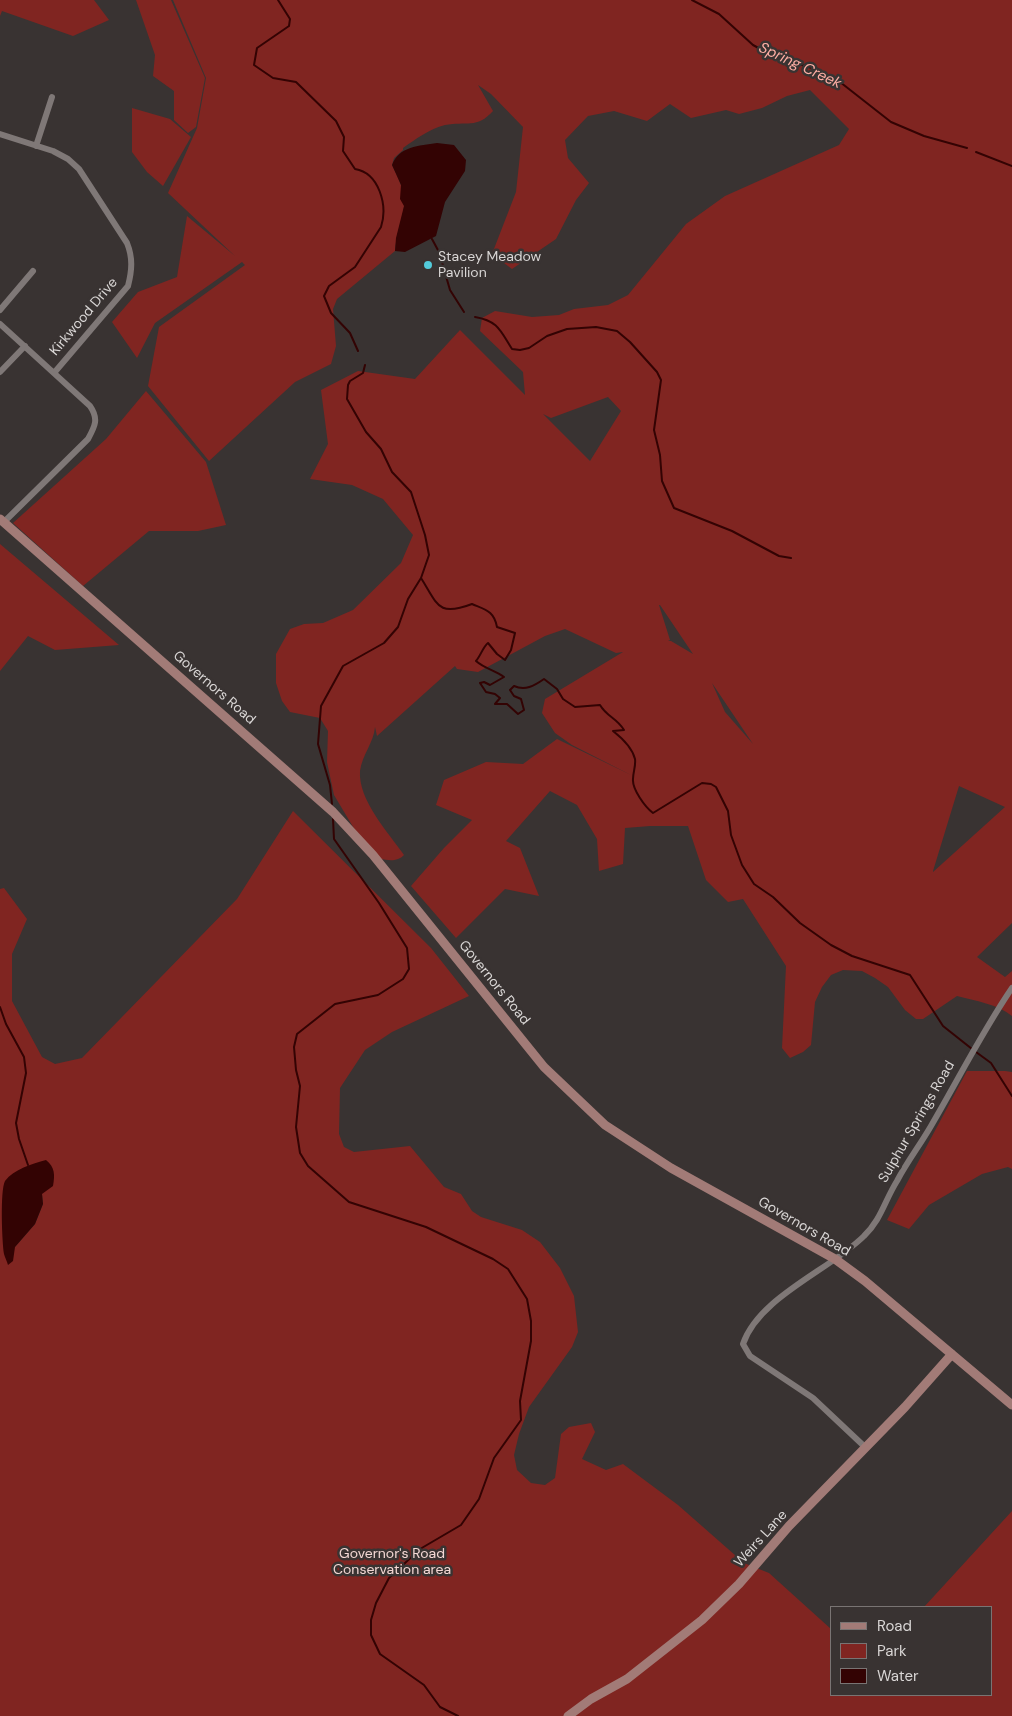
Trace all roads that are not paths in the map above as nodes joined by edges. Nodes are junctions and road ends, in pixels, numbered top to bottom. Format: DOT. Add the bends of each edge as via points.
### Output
graph roads {
  1 [pos="52,97"];
  2 [pos="0,134"];
  3 [pos="36,146"];
  4 [pos="33,271"];
  5 [pos="0,310"];
  6 [pos="0,324"];
  7 [pos="24,346"];
  8 [pos="0,372"];
  9 [pos="54,373"];
  10 [pos="2,521"];
  11 [pos="1012,988"];
  12 [pos="835,1260"];
  13 [pos="952,1354"];
  14 [pos="1012,1405"];
  15 [pos="865,1447"];
  16 [pos="568,1716"];
  1 -- 3 [label="street"];
  2 -- 3 [label="street, Kirkwood Drive"];
  3 -- 9 [label="street, Kirkwood Drive" via="53,151 79,169 126,243 132,271 128,286"];
  4 -- 5 [label="street"];
  6 -- 7 [label="street"];
  7 -- 8 [label="street"];
  7 -- 9 [label="street"];
  9 -- 10 [label="street" via="90,406 95,414 95,425 88,439"];
  10 -- 12 [label="main road, Governors Road" via="333,812 373,855 544,1067 599,1119 671,1168"];
  11 -- 12 [label="street, Sulphur Springs Road" via="895,1183 882,1213 864,1236"];
  12 -- 13 [label="main road, Governors Road"];
  12 -- 15 [label="street, Sulphur Springs Road" via="790,1290 747,1333 743,1344 750,1356 813,1398"];
  13 -- 14 [label="main road, Governors Road"];
  13 -- 15 [label="main road, Weirs Lane"];
  15 -- 16 [label="main road, Weirs Lane" via="702,1620 627,1679"];
}
